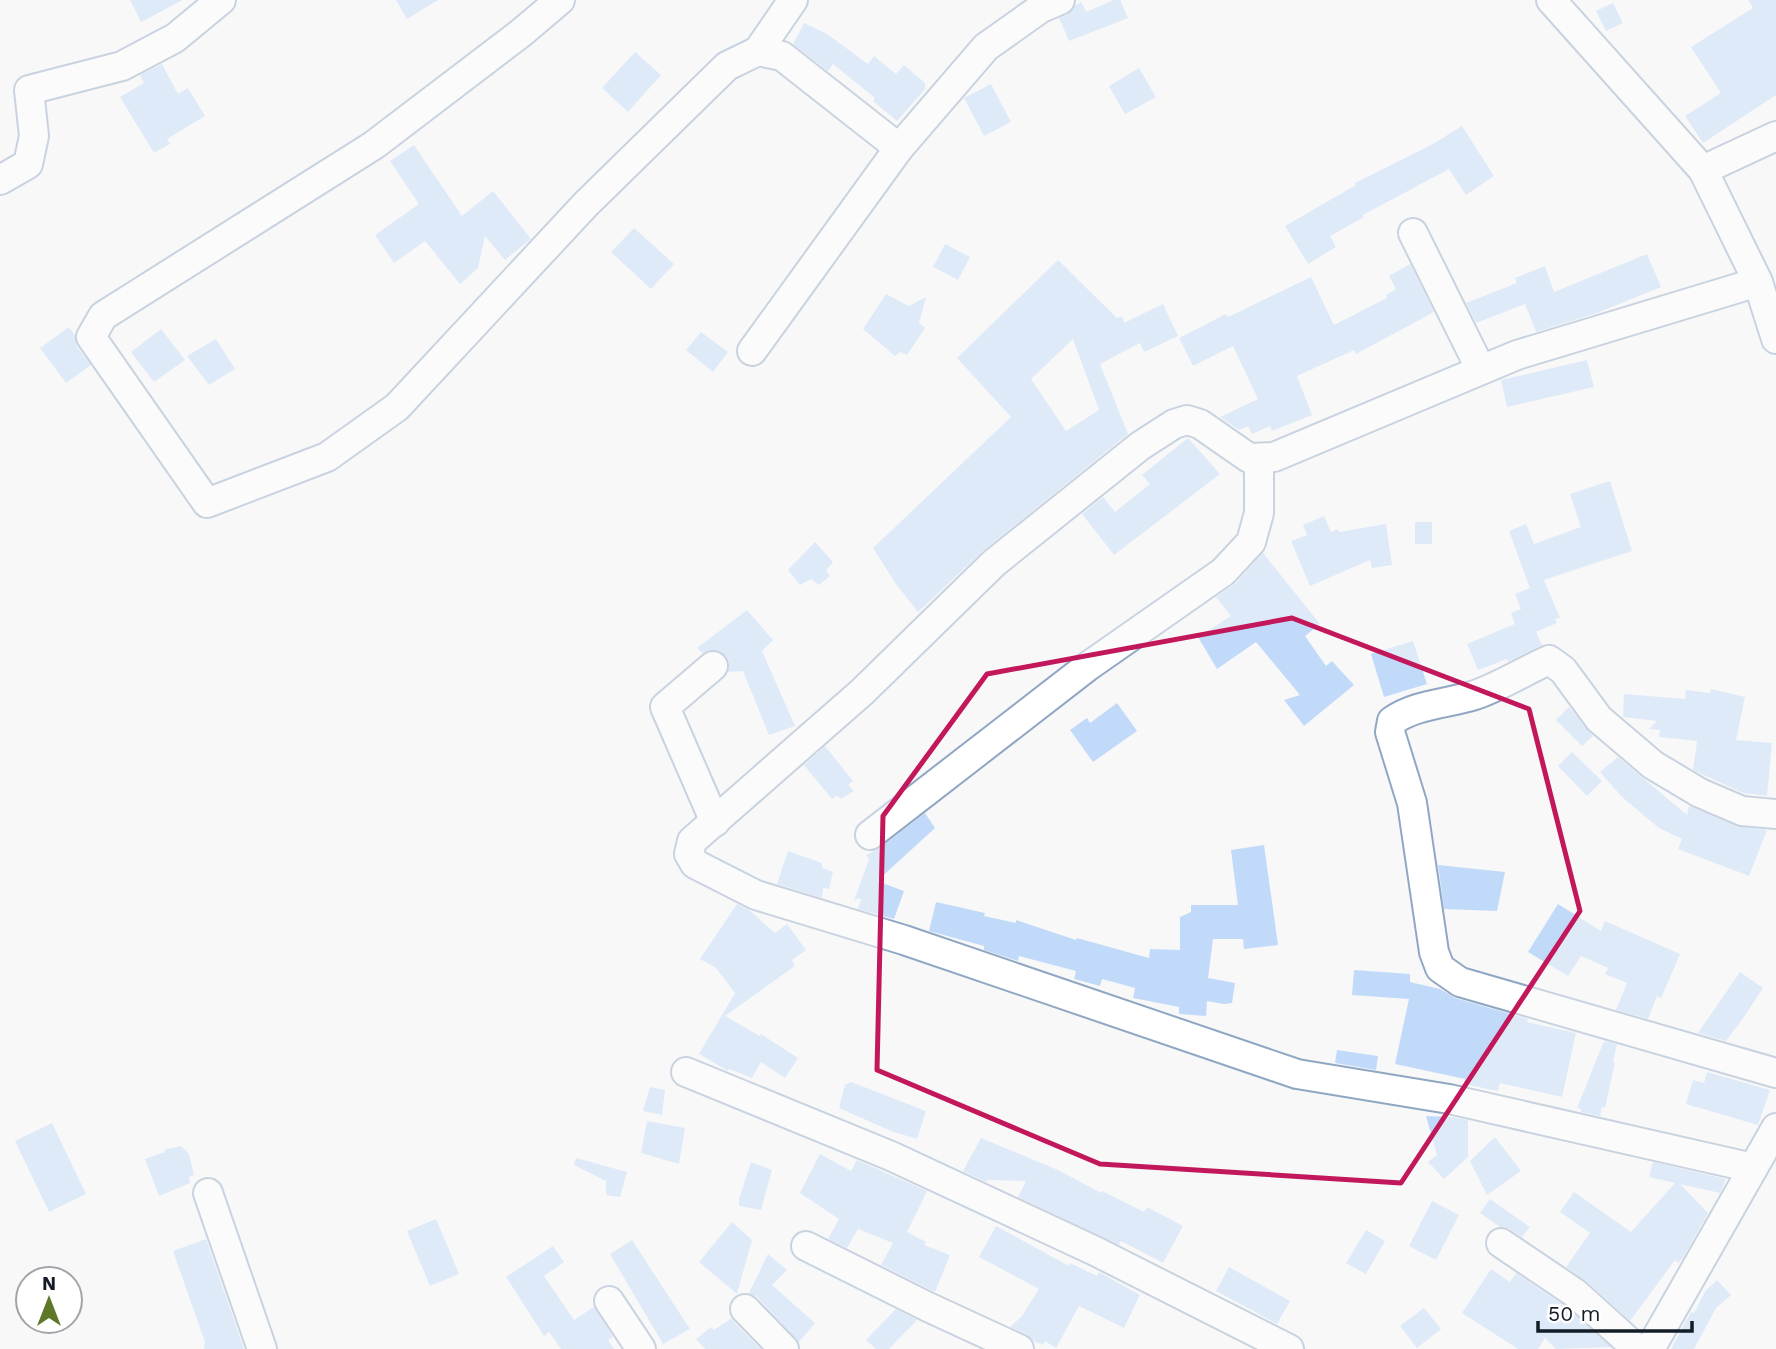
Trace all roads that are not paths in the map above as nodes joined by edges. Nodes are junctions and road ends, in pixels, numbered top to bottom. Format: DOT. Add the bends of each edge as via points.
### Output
graph roads {
  1 [pos="221,0"];
  2 [pos="560,0"];
  3 [pos="793,0"];
  4 [pos="1060,0"];
  5 [pos="1551,0"];
  6 [pos="758,51"];
  7 [pos="1776,136"];
  8 [pos="899,148"];
  9 [pos="1703,170"];
  10 [pos="0,180"];
  11 [pos="1413,233"];
  12 [pos="1758,282"];
  13 [pos="1776,339"];
  14 [pos="752,351"];
  15 [pos="1481,370"];
  16 [pos="1259,459"];
  17 [pos="713,666"];
  18 [pos="1776,814"];
  19 [pos="715,822"];
  20 [pos="870,835"];
  21 [pos="685,1072"];
  22 [pos="1776,1073"];
  23 [pos="1776,1128"];
  24 [pos="1753,1168"];
  25 [pos="208,1193"];
  26 [pos="1501,1243"];
  27 [pos="806,1246"];
  28 [pos="609,1301"];
  29 [pos="745,1309"];
  30 [pos="262,1349"];
  31 [pos="641,1349"];
  32 [pos="784,1349"];
  33 [pos="1020,1349"];
  34 [pos="1289,1349"];
  35 [pos="1637,1349"];
  36 [pos="1650,1349"];
  1 -- 10 [label="street" via="175,38 122,66 29,89 34,136 28,164"];
  2 -- 6 [label="street" via="374,145 103,316 92,337 207,503 327,457 397,407 586,204 727,66"];
  3 -- 6 [label="street"];
  4 -- 8 [label="street" via="986,47"];
  5 -- 9 [label="street"];
  6 -- 8 [label="street" via="782,56"];
  7 -- 9 [label="street"];
  8 -- 14 [label="street"];
  9 -- 12 [label="street"];
  11 -- 15 [label="street"];
  12 -- 13 [label="street"];
  12 -- 15 [label="street"];
  15 -- 16 [label="street" via="1274,457"];
  16 -- 19 [label="street" via="1249,458 1187,420 1140,446 994,562 862,692"];
  16 -- 20 [label="street" via="1259,513 1251,542 1223,572 1087,667"];
  17 -- 19 [label="street" via="665,707"];
  18 -- 22 [label="street" via="1742,811 1653,765 1599,719 1563,670 1549,660 1492,689 1405,712 1392,721 1390,732 1412,803 1440,968 1460,982"];
  19 -- 24 [label="street" via="692,841 689,854 695,864 757,895 904,940 1297,1074 1448,1099"];
  21 -- 34 [label="street" via="891,1156 1095,1251"];
  23 -- 24 [label="street"];
  24 -- 36 [label="street"];
  25 -- 30 [label="street"];
  26 -- 35 [label="street" via="1575,1293"];
  27 -- 33 [label="street"];
  28 -- 31 [label="street"];
  29 -- 32 [label="street"];
}
